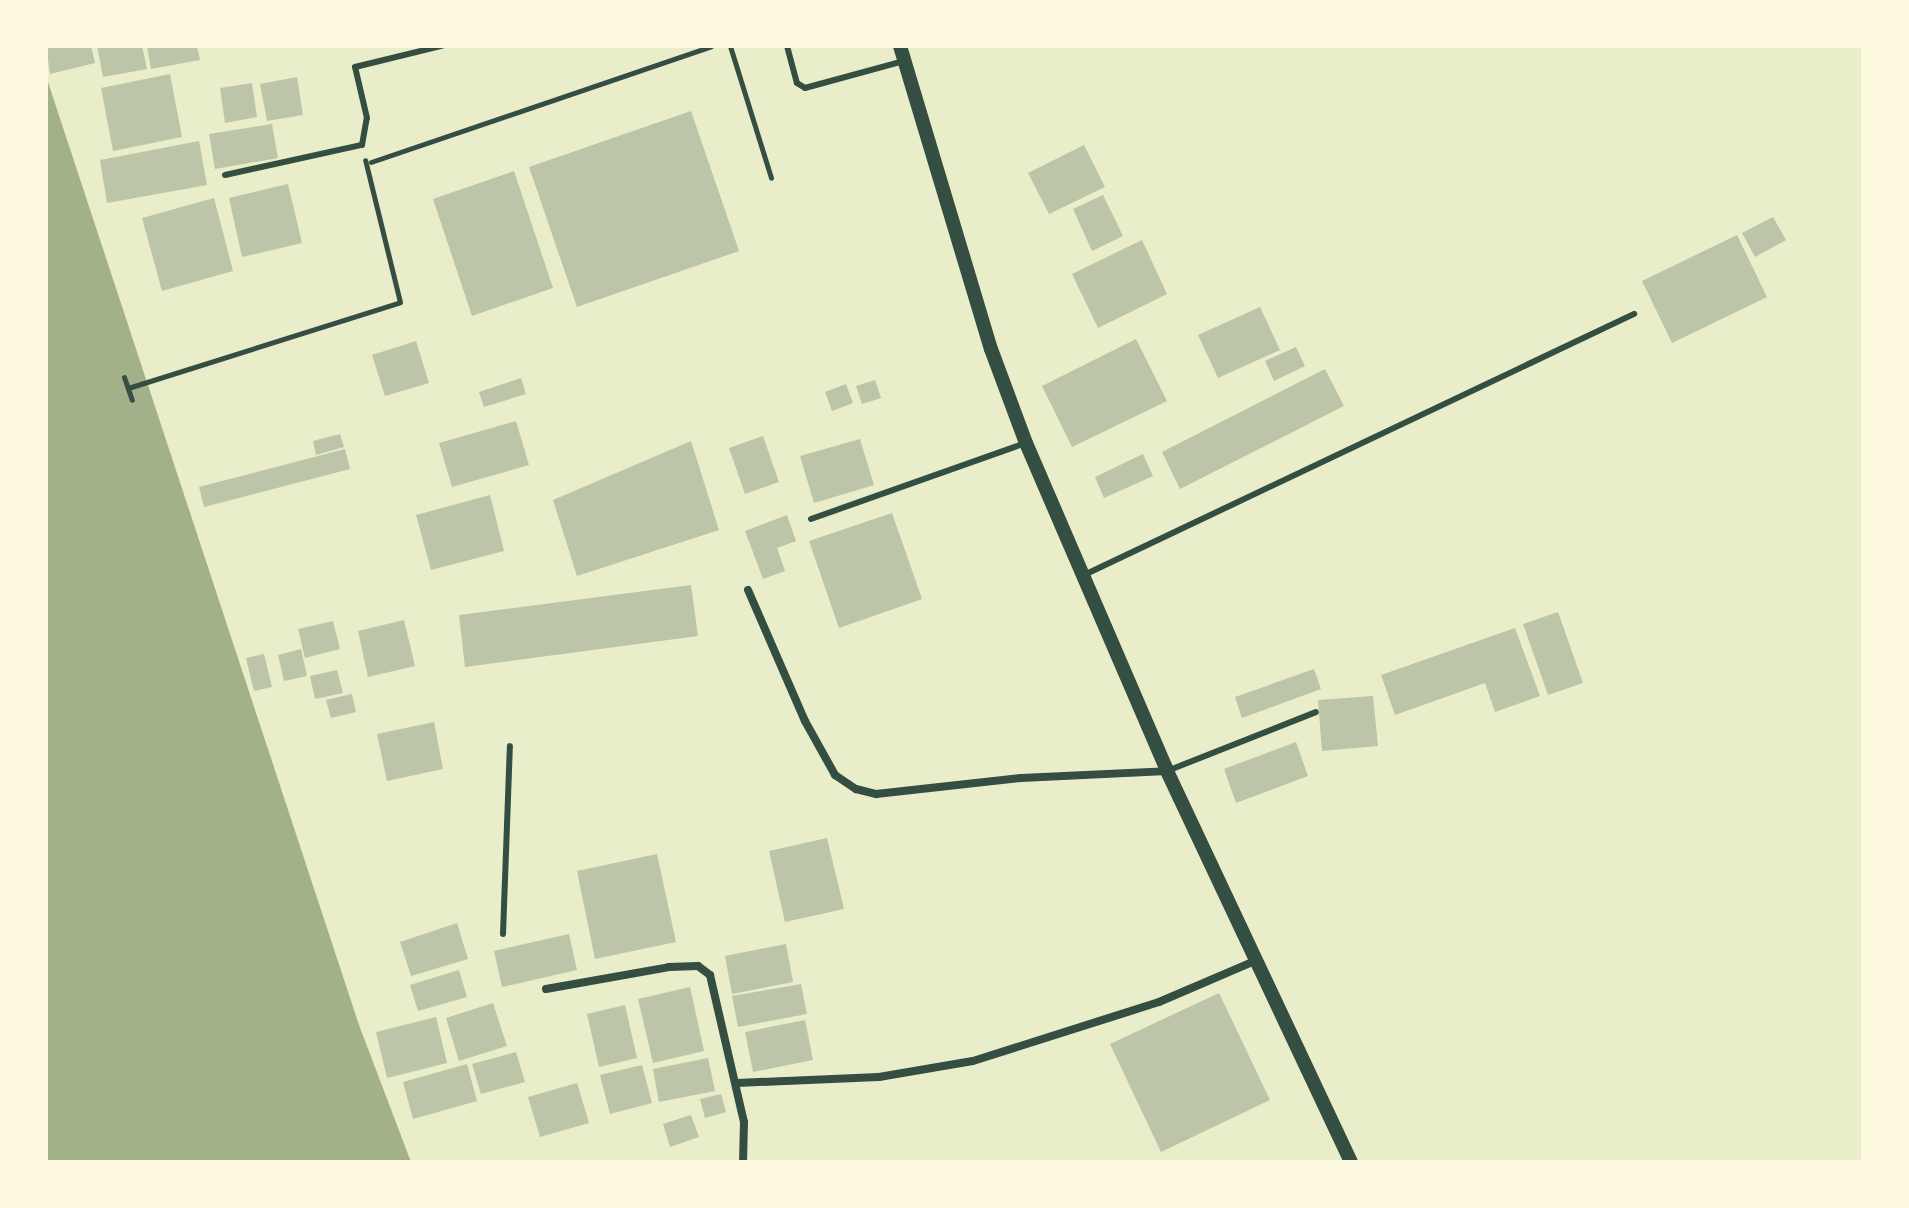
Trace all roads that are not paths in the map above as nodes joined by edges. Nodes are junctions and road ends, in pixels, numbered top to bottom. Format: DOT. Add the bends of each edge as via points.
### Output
graph roads {
  1 [pos="441,46"];
  2 [pos="787,46"];
  3 [pos="900,46"];
  4 [pos="904,61"];
  5 [pos="225,175"];
  6 [pos="1634,314"];
  7 [pos="1026,443"];
  8 [pos="811,519"];
  9 [pos="1080,577"];
  10 [pos="748,590"];
  11 [pos="1316,712"];
  12 [pos="510,746"];
  13 [pos="1167,771"];
  14 [pos="503,934"];
  15 [pos="1258,960"];
  16 [pos="546,989"];
  17 [pos="737,1083"];
  18 [pos="743,1162"];
  19 [pos="1351,1162"];
  1 -- 5 [label="lane" via="355,67 367,118 362,145"];
  2 -- 4 [label="lane" via="797,83 805,88"];
  3 -- 4 [label="street"];
  4 -- 7 [label="street" via="991,349"];
  6 -- 9 [label="lane"];
  7 -- 8 [label="lane"];
  7 -- 9 [label="street"];
  9 -- 13 [label="street"];
  10 -- 13 [label="street" via="805,721 835,775 856,789 876,794 1021,778"];
  11 -- 13 [label="lane"];
  12 -- 14 [label="lane"];
  13 -- 15 [label="street"];
  15 -- 17 [label="street" via="1145,1007 973,1061 879,1077"];
  15 -- 19 [label="street"];
  16 -- 17 [label="street" via="698,966 710,975"];
  17 -- 18 [label="street" via="744,1122"];
}
